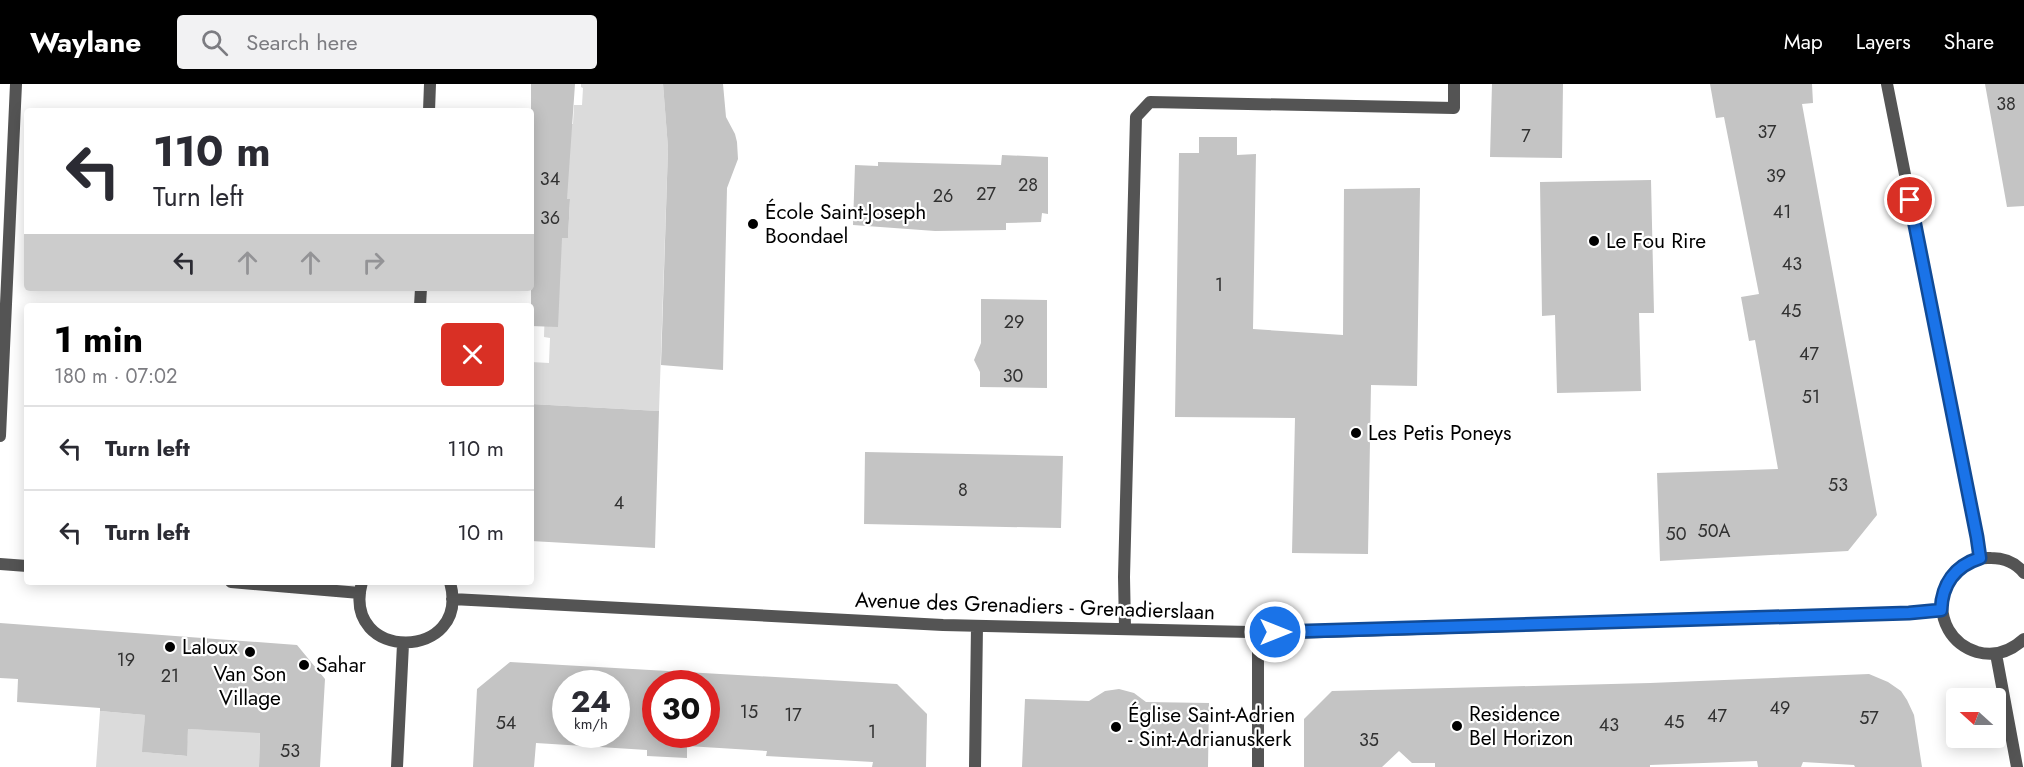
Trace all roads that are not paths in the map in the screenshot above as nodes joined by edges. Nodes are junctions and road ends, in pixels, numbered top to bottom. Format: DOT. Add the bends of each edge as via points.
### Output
graph roads {
  1 [pos="16,84"];
  2 [pos="430,84"];
  3 [pos="1454,84"];
  4 [pos="1887,84"];
  5 [pos="429,108"];
  6 [pos="0,436"];
  7 [pos="1980,558"];
  8 [pos="0,564"];
  9 [pos="24,566"];
  10 [pos="2024,573"];
  11 [pos="309,585"];
  12 [pos="450,585"];
  13 [pos="361,587"];
  14 [pos="452,598"];
  15 [pos="1941,610"];
  16 [pos="977,626"];
  17 [pos="1125,628"];
  18 [pos="1258,632"];
  19 [pos="2024,639"];
  20 [pos="403,644"];
  21 [pos="1996,654"];
  22 [pos="397,767"];
  23 [pos="975,767"];
  24 [pos="1258,767"];
  25 [pos="2017,767"];
  1 -- 6 [label="street"];
  2 -- 5 [label="street"];
  3 -- 17 [label="street" via="1454,108 1150,102 1136,117"];
  4 -- 7 [label="street"];
  7 -- 10 [label="street" via="2010,562"];
  7 -- 15 [label="street" via="1953,575 1944,591"];
  8 -- 9 [label="street"];
  11 -- 13 [label="street"];
  12 -- 14 [label="street"];
  13 -- 20 [label="street" via="362,611 370,627 385,639"];
  14 -- 16 [label="street, Avenue des Grenadiers - Grenadierslaan"];
  14 -- 20 [label="street" via="448,617 437,632 421,641"];
  15 -- 18 [label="street, Avenue des Grenadiers - Grenadierslaan"];
  15 -- 21 [label="street" via="1950,633 1959,643 1981,653"];
  16 -- 17 [label="street, Avenue des Grenadiers - Grenadierslaan"];
  16 -- 23 [label="street"];
  17 -- 18 [label="street, Avenue des Grenadiers - Grenadierslaan"];
  18 -- 24 [label="street"];
  19 -- 21 [label="street"];
  20 -- 22 [label="street"];
  21 -- 25 [label="street"];
}
